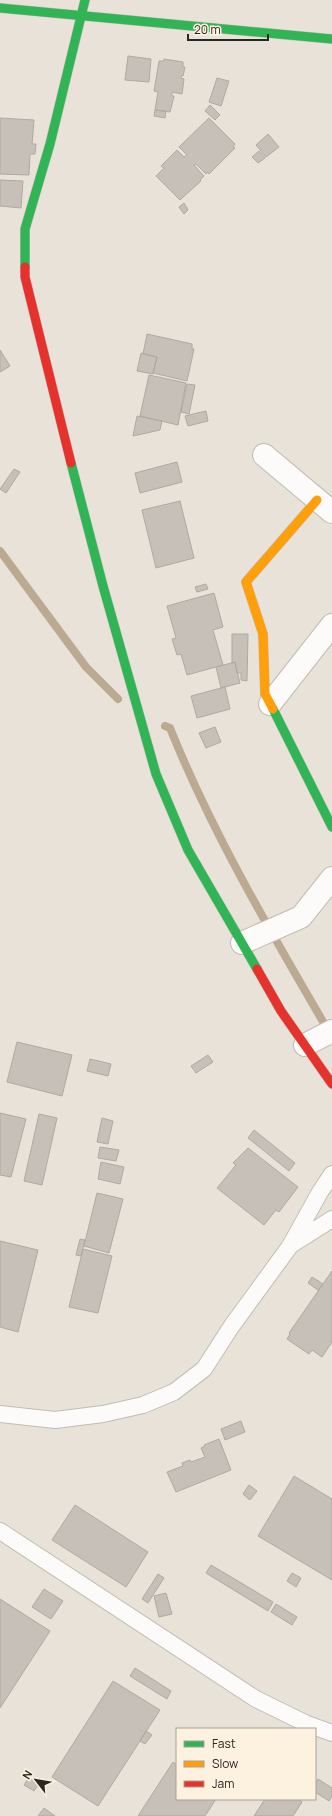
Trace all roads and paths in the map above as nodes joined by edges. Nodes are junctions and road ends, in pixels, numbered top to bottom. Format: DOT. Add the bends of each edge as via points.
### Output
graph roads {
  1 [pos="85,0"];
  2 [pos="0,8"];
  3 [pos="81,16"];
  4 [pos="332,39"];
  5 [pos="264,455"];
  6 [pos="325,506"];
  7 [pos="332,625"];
  8 [pos="270,704"];
  9 [pos="332,827"];
  10 [pos="332,878"];
  11 [pos="242,943"];
  12 [pos="332,1030"];
  13 [pos="305,1045"];
  14 [pos="332,1084"];
  15 [pos="332,1174"];
  16 [pos="332,1219"];
  17 [pos="290,1246"];
  18 [pos="0,1414"];
  19 [pos="0,1531"];
  20 [pos="332,1733"];
  1 -- 3 [label="street"];
  2 -- 3 [label="street"];
  3 -- 4 [label="street"];
  3 -- 11 [label="street" via="50,144 25,229 25,277 103,586 156,774 188,850"];
  5 -- 6 [label="street"];
  6 -- 8 [label="street" via="246,582 263,634 265,694"];
  7 -- 8 [label="street"];
  8 -- 9 [label="street"];
  10 -- 11 [label="street" via="301,917"];
  11 -- 13 [label="street" via="281,1012"];
  12 -- 13 [label="street"];
  13 -- 14 [label="street"];
  15 -- 17 [label="lane"];
  16 -- 17 [label="lane"];
  17 -- 18 [label="lane" via="204,1368 174,1392 143,1405 104,1414 55,1420"];
  19 -- 20 [label="lane" via="256,1699"];
}
